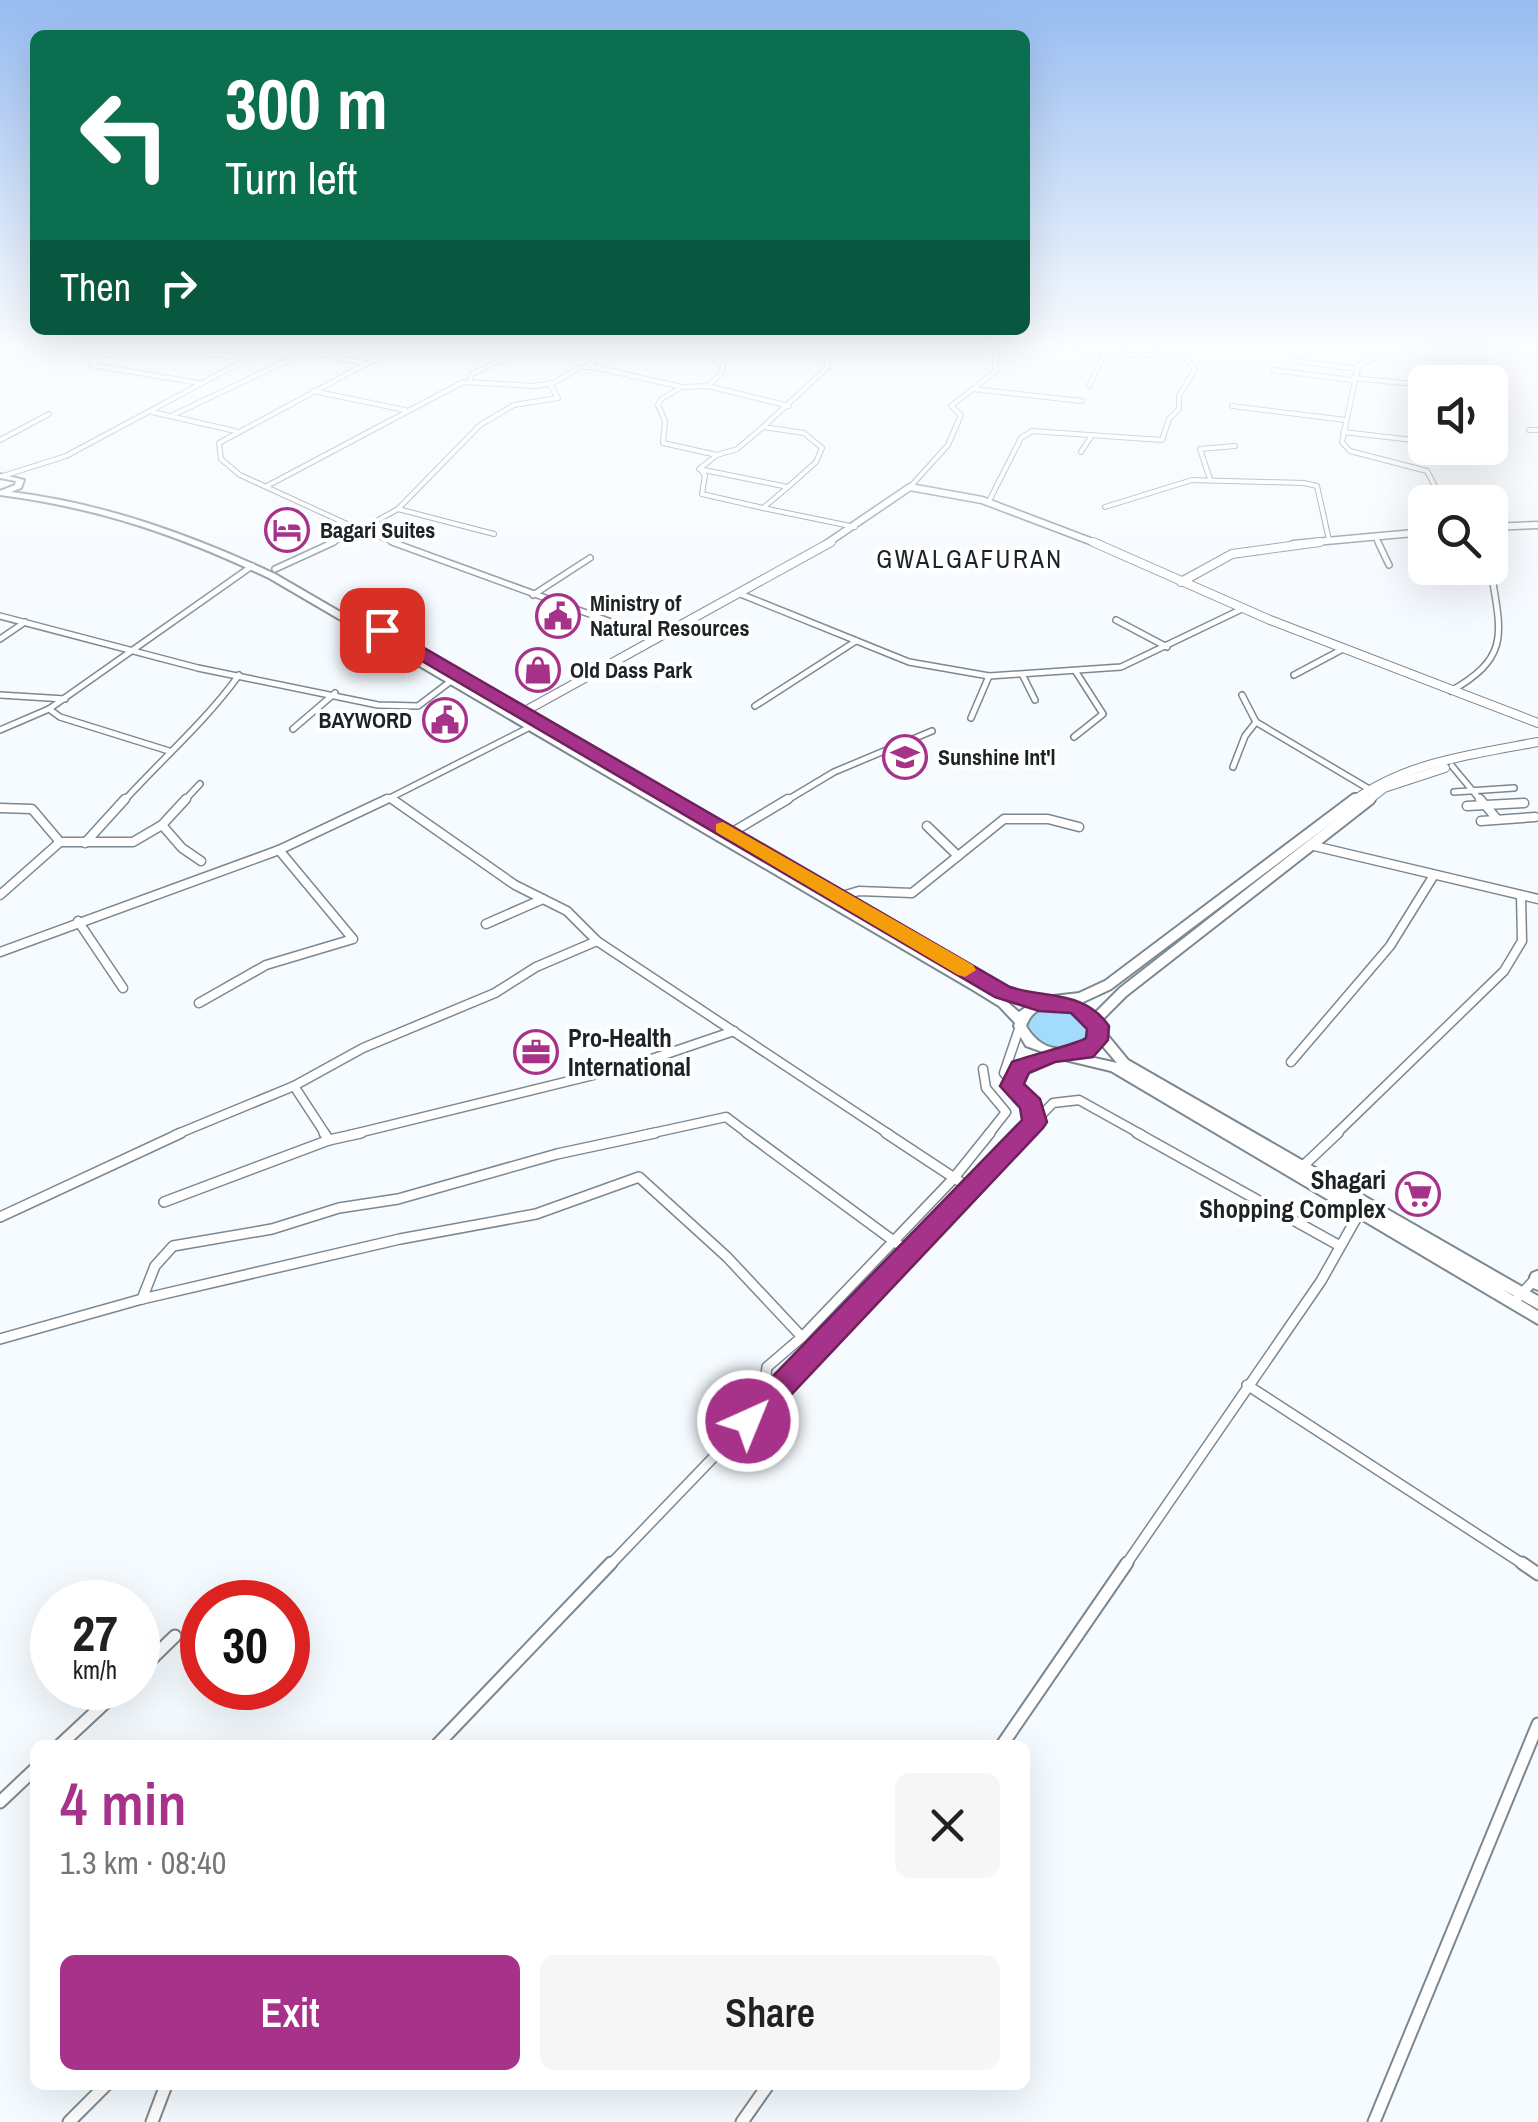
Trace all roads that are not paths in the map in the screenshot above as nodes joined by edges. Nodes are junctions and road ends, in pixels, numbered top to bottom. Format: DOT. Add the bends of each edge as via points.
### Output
graph roads {
  1 [pos="86,443"];
  2 [pos="219,443"];
  3 [pos="345,443"];
  4 [pos="462,443"];
  5 [pos="663,443"];
  6 [pos="745,443"];
  7 [pos="819,443"];
  8 [pos="949,443"];
  9 [pos="1020,443"];
  10 [pos="1087,443"];
  11 [pos="1342,443"];
  12 [pos="1235,446"];
  13 [pos="1081,452"];
  14 [pos="717,454"];
  15 [pos="45,463"];
  16 [pos="699,468"];
  17 [pos="2,476"];
  18 [pos="1210,479"];
  19 [pos="20,482"];
  20 [pos="1434,485"];
  21 [pos="266,486"];
  22 [pos="788,487"];
  23 [pos="910,487"];
  24 [pos="1,493"];
  25 [pos="988,503"];
  26 [pos="1105,507"];
  27 [pos="764,508"];
  28 [pos="398,509"];
  29 [pos="1538,525"];
  30 [pos="855,526"];
  31 [pos="1508,526"];
  32 [pos="360,530"];
  33 [pos="1408,533"];
  34 [pos="494,534"];
  35 [pos="1374,536"];
  36 [pos="1329,540"];
  37 [pos="590,558"];
  38 [pos="1389,564"];
  39 [pos="252,566"];
  40 [pos="274,568"];
  41 [pos="1180,582"];
  42 [pos="1493,585"];
  43 [pos="738,593"];
  44 [pos="532,595"];
  45 [pos="1244,608"];
  46 [pos="0,616"];
  47 [pos="1116,620"];
  48 [pos="25,622"];
  49 [pos="655,638"];
  50 [pos="0,639"];
  51 [pos="856,642"];
  52 [pos="1167,647"];
  53 [pos="1340,650"];
  54 [pos="134,651"];
  55 [pos="1076,672"];
  56 [pos="240,675"];
  57 [pos="1294,675"];
  58 [pos="990,676"];
  59 [pos="1023,676"];
  60 [pos="451,681"];
  61 [pos="1451,691"];
  62 [pos="334,693"];
  63 [pos="0,695"];
  64 [pos="1242,695"];
  65 [pos="65,699"];
  66 [pos="1034,700"];
  67 [pos="754,706"];
  68 [pos="50,709"];
  69 [pos="518,714"];
  70 [pos="971,718"];
  71 [pos="1256,722"];
  72 [pos="1538,723"];
  73 [pos="530,727"];
  74 [pos="294,729"];
  75 [pos="0,730"];
  76 [pos="932,731"];
  77 [pos="1074,737"];
  78 [pos="1538,745"];
  79 [pos="169,751"];
  80 [pos="1452,766"];
  81 [pos="1233,767"];
  82 [pos="200,784"];
  83 [pos="1369,788"];
  84 [pos="1514,788"];
  85 [pos="1474,790"];
  86 [pos="1454,792"];
  87 [pos="390,798"];
  88 [pos="1524,803"];
  89 [pos="1485,805"];
  90 [pos="1467,806"];
  91 [pos="0,808"];
  92 [pos="1535,817"];
  93 [pos="1497,819"];
  94 [pos="1481,821"];
  95 [pos="162,825"];
  96 [pos="927,826"];
  97 [pos="1079,827"];
  98 [pos="730,832"];
  99 [pos="60,842"];
  100 [pos="1304,842"];
  101 [pos="85,843"];
  102 [pos="278,850"];
  103 [pos="958,856"];
  104 [pos="201,862"];
  105 [pos="1434,875"];
  106 [pos="0,894"];
  107 [pos="1521,895"];
  108 [pos="839,897"];
  109 [pos="1538,898"];
  110 [pos="543,900"];
  111 [pos="78,920"];
  112 [pos="486,924"];
  113 [pos="596,942"];
  114 [pos="0,952"];
  115 [pos="123,988"];
  116 [pos="1054,1002"];
  117 [pos="199,1003"];
  118 [pos="1039,1004"];
  119 [pos="1020,1024"];
  120 [pos="1097,1027"];
  121 [pos="734,1031"];
  122 [pos="1059,1055"];
  123 [pos="1291,1062"];
  124 [pos="983,1069"];
  125 [pos="294,1086"];
  126 [pos="1011,1086"];
  127 [pos="1035,1122"];
  128 [pos="330,1140"];
  129 [pos="1303,1166"];
  130 [pos="952,1179"];
  131 [pos="971,1189"];
  132 [pos="164,1202"];
  133 [pos="1362,1208"];
  134 [pos="0,1217"];
  135 [pos="890,1241"];
  136 [pos="1340,1246"];
  137 [pos="910,1253"];
  138 [pos="1538,1279"];
  139 [pos="1516,1298"];
  140 [pos="142,1299"];
  141 [pos="1538,1303"];
  142 [pos="1538,1318"];
  143 [pos="802,1336"];
  144 [pos="0,1340"];
  145 [pos="1247,1385"];
  146 [pos="774,1394"];
  147 [pos="1538,1574"];
  148 [pos="175,1636"];
  149 [pos="160,1651"];
  150 [pos="97,1710"];
  151 [pos="1538,1724"];
  152 [pos="65,1740"];
  153 [pos="442,1740"];
  154 [pos="1005,1740"];
  155 [pos="30,1774"];
  156 [pos="0,1802"];
  157 [pos="101,2090"];
  158 [pos="164,2090"];
  159 [pos="764,2090"];
  160 [pos="69,2122"];
  161 [pos="152,2122"];
  162 [pos="742,2122"];
  163 [pos="1374,2122"];
  1 -- 15 [label="street"];
  2 -- 21 [label="street" via="221,460"];
  3 -- 21 [label="street"];
  4 -- 28 [label="street"];
  5 -- 14 [label="street"];
  6 -- 14 [label="street"];
  7 -- 22 [label="street" via="816,462"];
  8 -- 23 [label="street"];
  9 -- 25 [label="street"];
  10 -- 13 [label="street"];
  11 -- 20 [label="street" via="1350,451 1426,471"];
  12 -- 18 [label="street" via="1200,449"];
  14 -- 16 [label="street"];
  15 -- 17 [label="street"];
  15 -- 19 [label="street"];
  16 -- 22 [label="street"];
  16 -- 27 [label="street" via="706,475 702,494"];
  17 -- 19 [label="main road"];
  18 -- 26 [label="street"];
  18 -- 36 [label="street" via="1317,486"];
  19 -- 24 [label="main road"];
  19 -- 40 [label="main road" via="191,534"];
  21 -- 32 [label="street"];
  22 -- 27 [label="street"];
  23 -- 25 [label="street"];
  23 -- 30 [label="street"];
  24 -- 39 [label="main road" via="143,524"];
  25 -- 41 [label="street" via="1042,516"];
  27 -- 30 [label="street"];
  28 -- 32 [label="street"];
  28 -- 34 [label="street"];
  29 -- 31 [label="street"];
  30 -- 43 [label="street"];
  32 -- 40 [label="street"];
  32 -- 44 [label="street"];
  33 -- 35 [label="street"];
  35 -- 36 [label="street"];
  35 -- 38 [label="street"];
  36 -- 41 [label="street" via="1232,554"];
  37 -- 44 [label="street"];
  39 -- 54 [label="street"];
  39 -- 60 [label="main road"];
  40 -- 69 [label="main road"];
  41 -- 45 [label="street"];
  42 -- 61 [label="street" via="1492,656 1484,670"];
  43 -- 49 [label="street"];
  43 -- 51 [label="street"];
  44 -- 49 [label="street"];
  45 -- 52 [label="street"];
  45 -- 53 [label="street"];
  46 -- 48 [label="street"];
  47 -- 52 [label="street"];
  48 -- 50 [label="street"];
  48 -- 54 [label="street"];
  49 -- 69 [label="street"];
  51 -- 58 [label="street" via="920,666"];
  51 -- 67 [label="street"];
  52 -- 55 [label="street" via="1121,667"];
  53 -- 57 [label="street"];
  53 -- 61 [label="street"];
  54 -- 56 [label="street"];
  54 -- 65 [label="street"];
  55 -- 59 [label="street"];
  55 -- 77 [label="street" via="1103,714"];
  56 -- 62 [label="street"];
  56 -- 79 [label="street" via="212,714"];
  58 -- 59 [label="street"];
  58 -- 70 [label="street"];
  59 -- 66 [label="street"];
  60 -- 62 [label="street" via="418,706"];
  60 -- 69 [label="main road"];
  61 -- 72 [label="street"];
  62 -- 74 [label="street"];
  63 -- 65 [label="street"];
  64 -- 71 [label="street"];
  65 -- 68 [label="street"];
  68 -- 75 [label="street"];
  68 -- 79 [label="street" via="60,718"];
  69 -- 73 [label="main road"];
  69 -- 98 [label="main road"];
  71 -- 81 [label="street"];
  71 -- 83 [label="street"];
  73 -- 87 [label="street"];
  73 -- 119 [label="main road" via="1003,1003"];
  76 -- 98 [label="street" via="834,772"];
  78 -- 80 [label="street"];
  78 -- 83 [label="street" via="1426,764"];
  79 -- 101 [label="street"];
  80 -- 85 [label="street"];
  80 -- 100 [label="street" via="1384,788"];
  82 -- 95 [label="street"];
  83 -- 100 [label="street"];
  84 -- 85 [label="street"];
  85 -- 86 [label="street"];
  85 -- 89 [label="street"];
  87 -- 102 [label="street"];
  87 -- 110 [label="street"];
  88 -- 89 [label="street"];
  89 -- 90 [label="street"];
  89 -- 93 [label="street"];
  91 -- 99 [label="street" via="32,809"];
  92 -- 93 [label="street"];
  93 -- 94 [label="street"];
  95 -- 101 [label="street" via="133,842"];
  95 -- 104 [label="street"];
  96 -- 103 [label="street"];
  97 -- 103 [label="street" via="1004,819"];
  98 -- 108 [label="main road"];
  99 -- 101 [label="street"];
  99 -- 106 [label="street"];
  100 -- 105 [label="street"];
  100 -- 116 [label="street" via="1108,985"];
  100 -- 120 [label="street" via="1099,1012"];
  102 -- 111 [label="street"];
  102 -- 117 [label="street" via="353,939 266,965"];
  103 -- 108 [label="street" via="912,892 858,888"];
  105 -- 107 [label="street"];
  105 -- 123 [label="street" via="1396,933"];
  107 -- 109 [label="street"];
  107 -- 129 [label="street" via="1522,941 1504,971"];
  108 -- 118 [label="main road" via="1002,992"];
  110 -- 112 [label="street"];
  110 -- 113 [label="street" via="566,911"];
  111 -- 114 [label="street"];
  111 -- 115 [label="street"];
  113 -- 121 [label="street"];
  113 -- 125 [label="street"];
  116 -- 118 [label="main road"];
  116 -- 120 [label="main road" via="1078,1007"];
  118 -- 119 [label="main road"];
  119 -- 122 [label="main road" via="1030,1043"];
  119 -- 126 [label="street" via="1004,1073"];
  120 -- 122 [label="main road" via="1085,1052"];
  120 -- 129 [label="main road" via="1124,1062"];
  121 -- 128 [label="street" via="634,1065"];
  121 -- 130 [label="street"];
  122 -- 126 [label="street" via="1020,1068"];
  122 -- 133 [label="main road" via="1115,1067"];
  124 -- 130 [label="street" via="986,1088 1006,1112"];
  125 -- 128 [label="street"];
  125 -- 134 [label="street"];
  126 -- 127 [label="street" via="1031,1105"];
  127 -- 131 [label="street"];
  127 -- 136 [label="street" via="1053,1103 1079,1100"];
  128 -- 132 [label="street"];
  129 -- 133 [label="main road"];
  130 -- 131 [label="street"];
  130 -- 135 [label="street"];
  131 -- 137 [label="street"];
  133 -- 136 [label="street"];
  133 -- 139 [label="main road"];
  135 -- 137 [label="street"];
  135 -- 140 [label="street" via="726,1117 576,1149 398,1200 174,1246 155,1266"];
  135 -- 143 [label="street"];
  136 -- 145 [label="street"];
  137 -- 146 [label="street"];
  138 -- 139 [label="street"];
  139 -- 141 [label="main road"];
  139 -- 142 [label="main road"];
  140 -- 143 [label="street" via="536,1214 639,1176"];
  140 -- 144 [label="street"];
  143 -- 146 [label="street" via="767,1366 765,1384"];
  145 -- 147 [label="street"];
  145 -- 154 [label="street"];
  146 -- 153 [label="street"];
  148 -- 149 [label="street"];
  150 -- 152 [label="street"];
  151 -- 163 [label="street"];
  155 -- 156 [label="street"];
  157 -- 160 [label="street"];
  158 -- 161 [label="street"];
  159 -- 162 [label="street"];
}
